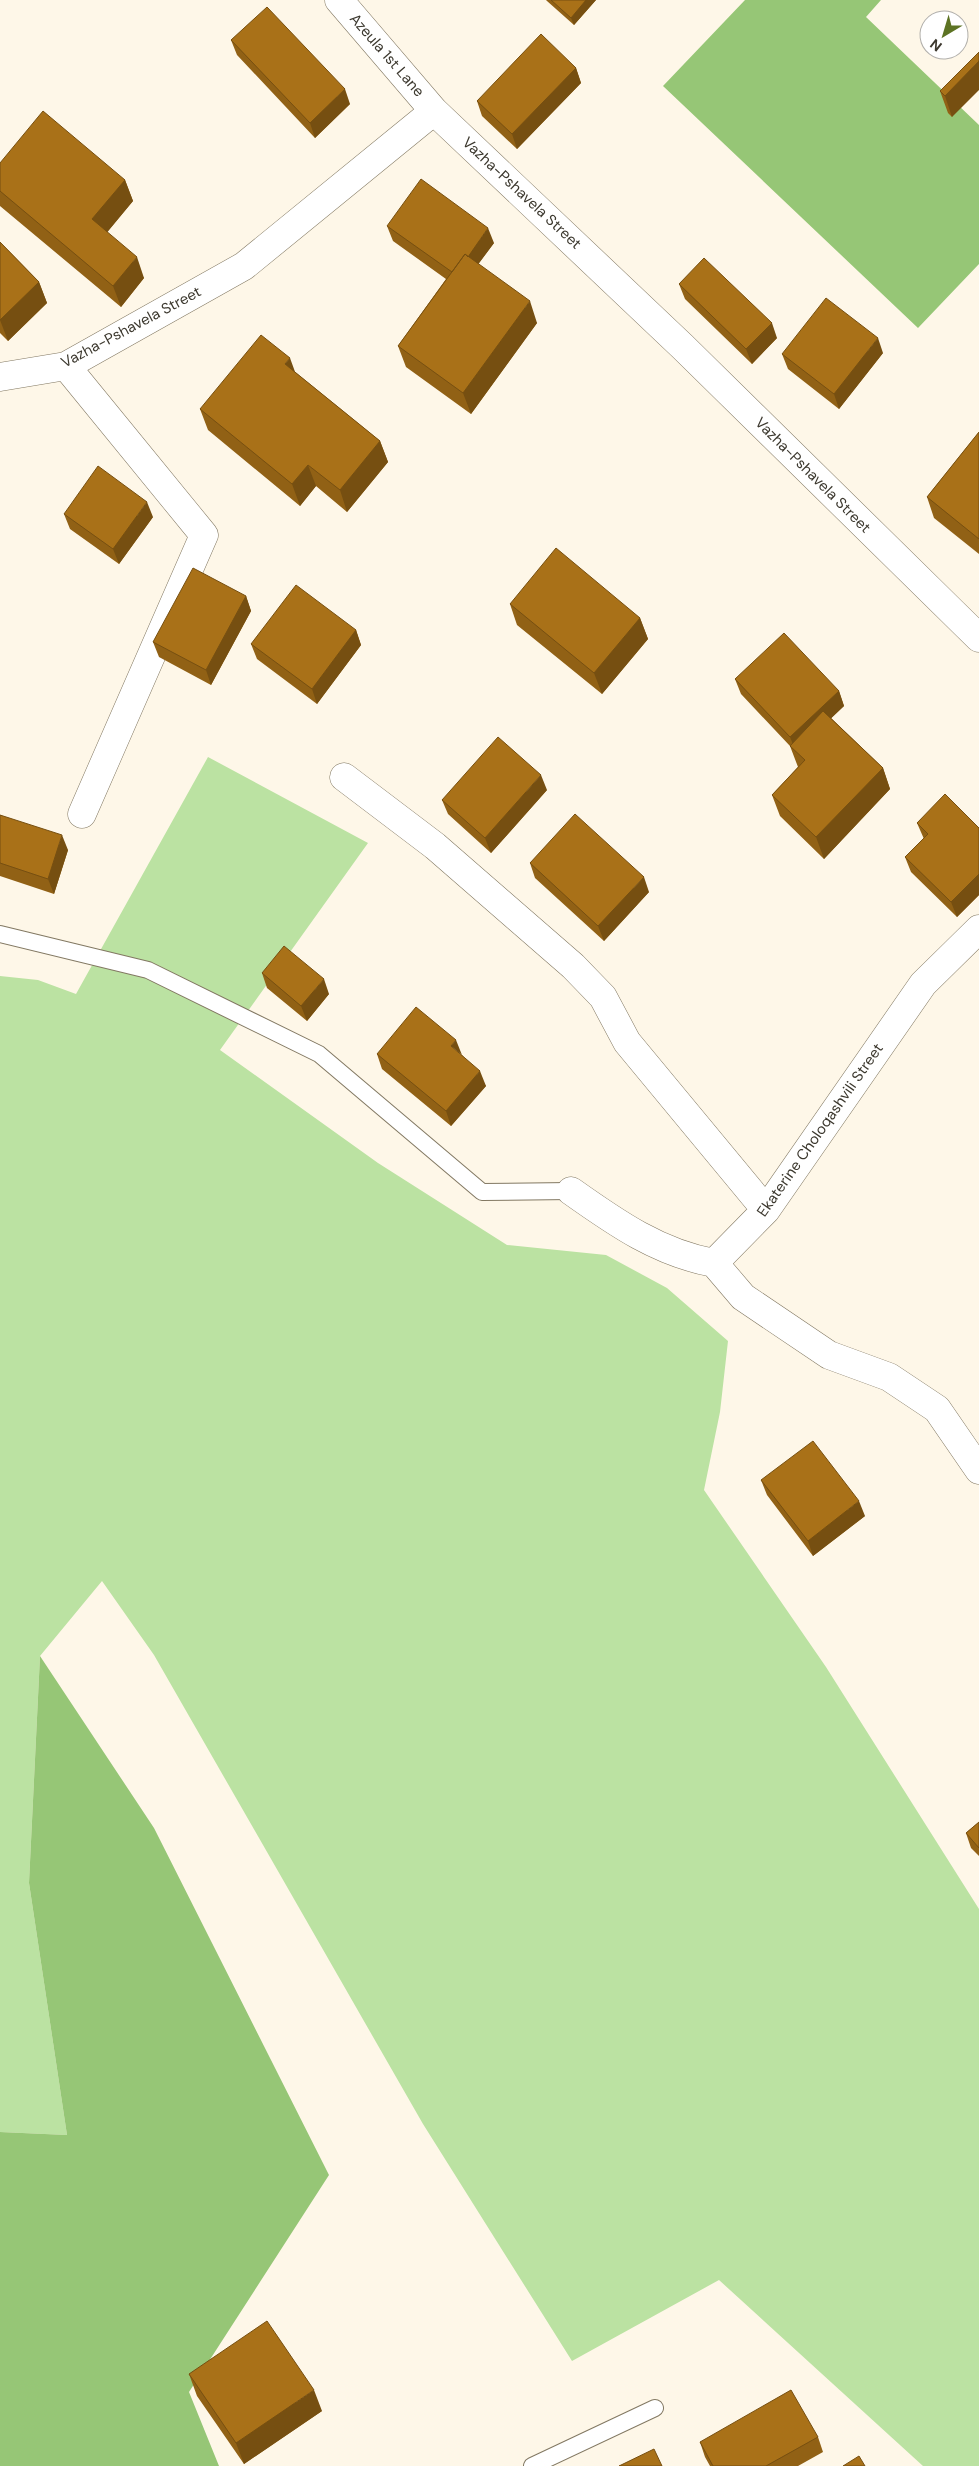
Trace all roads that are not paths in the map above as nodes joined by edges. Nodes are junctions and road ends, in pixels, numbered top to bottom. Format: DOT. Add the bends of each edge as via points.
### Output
graph roads {
  1 [pos="339,0"];
  2 [pos="434,111"];
  3 [pos="66,366"];
  4 [pos="0,377"];
  5 [pos="979,638"];
  6 [pos="344,777"];
  7 [pos="82,814"];
  8 [pos="979,929"];
  9 [pos="0,934"];
  10 [pos="571,1190"];
  11 [pos="766,1210"];
  12 [pos="714,1263"];
  13 [pos="979,1470"];
  14 [pos="655,2408"];
  15 [pos="532,2466"];
  1 -- 2 [label="street, Azeula 1st Lane"];
  2 -- 3 [label="street, Vazha-Pshavela Street" via="244,266"];
  2 -- 5 [label="street, Vazha-Pshavela Street" via="683,347"];
  3 -- 4 [label="street, Vazha-Pshavela Street"];
  3 -- 7 [label="street" via="204,535"];
  6 -- 11 [label="street" via="435,846 573,966 603,997 627,1042"];
  8 -- 11 [label="street, Ekaterine Choloqashvili Street" via="923,984"];
  9 -- 10 [label="lane" via="148,970 319,1054 482,1192"];
  10 -- 12 [label="street" via="624,1228 688,1258"];
  11 -- 12 [label="street, Ekaterine Choloqashvili Street"];
  12 -- 13 [label="street" via="742,1297 829,1355 888,1378 937,1408"];
  14 -- 15 [label="lane"];
}
